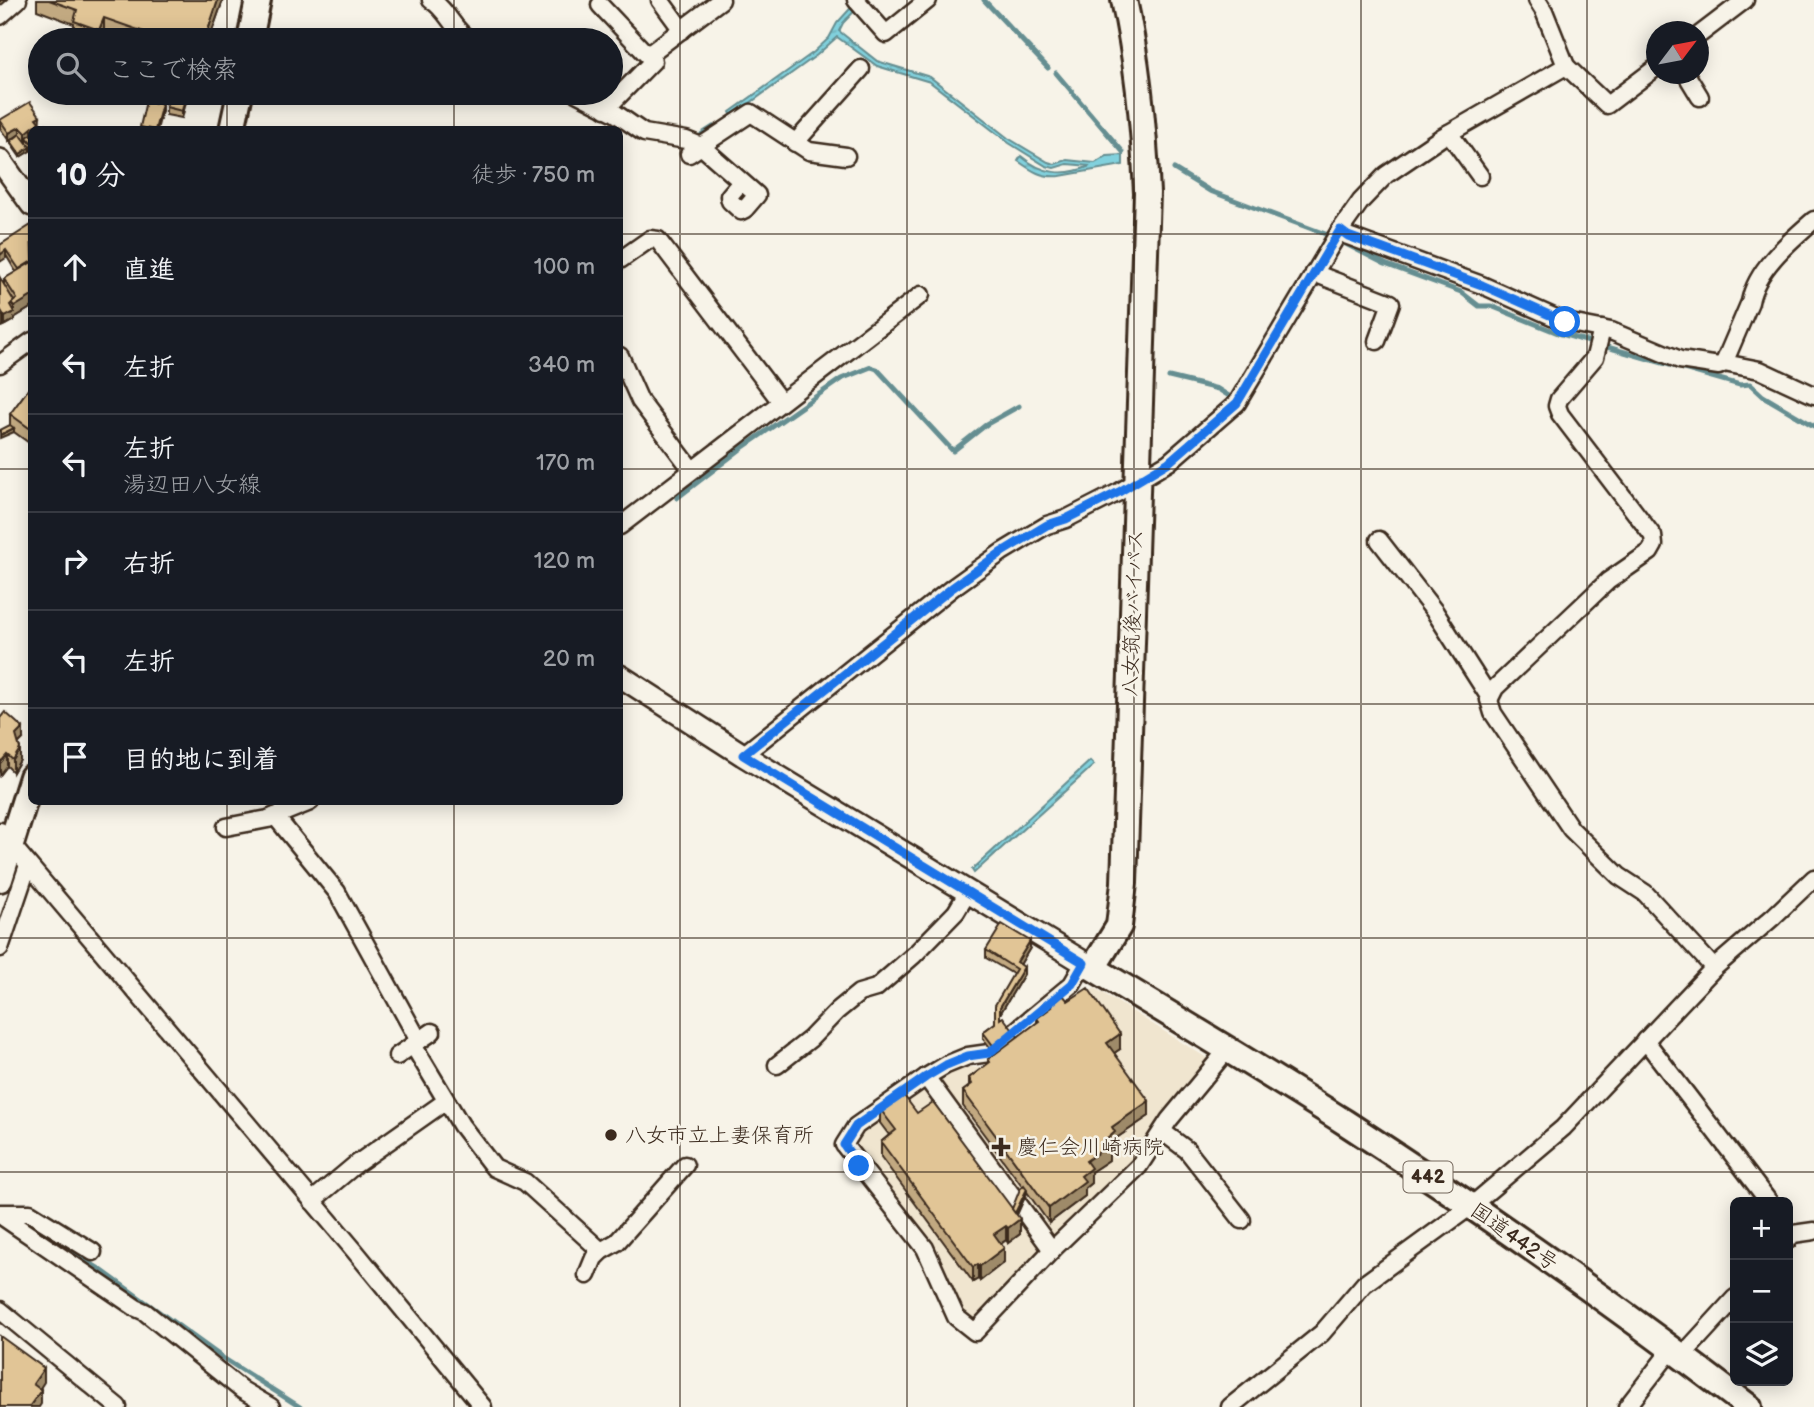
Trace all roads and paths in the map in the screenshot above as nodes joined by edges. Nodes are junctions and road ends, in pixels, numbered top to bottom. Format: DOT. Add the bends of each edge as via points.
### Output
graph roads {
  1 [pos="18,0"];
  2 [pos="258,0"];
  3 [pos="431,0"];
  4 [pos="660,0"];
  5 [pos="720,0"];
  6 [pos="856,0"];
  7 [pos="928,0"];
  8 [pos="1124,0"];
  9 [pos="1537,0"];
  10 [pos="1745,0"];
  11 [pos="600,5"];
  12 [pos="0,16"];
  13 [pos="1709,27"];
  14 [pos="252,28"];
  15 [pos="455,28"];
  16 [pos="622,28"];
  17 [pos="623,29"];
  18 [pos="682,30"];
  19 [pos="648,55"];
  20 [pos="1566,66"];
  21 [pos="861,69"];
  22 [pos="1646,75"];
  23 [pos="1692,84"];
  24 [pos="623,92"];
  25 [pos="1700,97"];
  26 [pos="237,105"];
  27 [pos="598,105"];
  28 [pos="610,105"];
  29 [pos="606,109"];
  30 [pos="233,126"];
  31 [pos="1449,133"];
  32 [pos="795,143"];
  33 [pos="695,150"];
  34 [pos="846,156"];
  35 [pos="0,160"];
  36 [pos="1480,176"];
  37 [pos="741,182"];
  38 [pos="28,199"];
  39 [pos="1814,220"];
  40 [pos="1337,235"];
  41 [pos="623,258"];
  42 [pos="1314,273"];
  43 [pos="921,295"];
  44 [pos="1602,329"];
  45 [pos="1377,341"];
  46 [pos="28,344"];
  47 [pos="623,363"];
  48 [pos="1724,363"];
  49 [pos="0,364"];
  50 [pos="1814,395"];
  51 [pos="781,402"];
  52 [pos="692,470"];
  53 [pos="1137,482"];
  54 [pos="623,524"];
  55 [pos="1379,540"];
  56 [pos="623,678"];
  57 [pos="1490,698"];
  58 [pos="743,755"];
  59 [pos="28,786"];
  60 [pos="302,805"];
  61 [pos="275,816"];
  62 [pos="226,827"];
  63 [pos="5,838"];
  64 [pos="28,864"];
  65 [pos="1814,878"];
  66 [pos="0,879"];
  67 [pos="968,892"];
  68 [pos="0,948"];
  69 [pos="1088,966"];
  70 [pos="1714,968"];
  71 [pos="421,1040"];
  72 [pos="1645,1040"];
  73 [pos="1227,1050"];
  74 [pos="397,1056"];
  75 [pos="777,1065"];
  76 [pos="926,1077"];
  77 [pos="446,1101"];
  78 [pos="1163,1132"];
  79 [pos="685,1165"];
  80 [pos="1765,1197"];
  81 [pos="313,1201"];
  82 [pos="1471,1206"];
  83 [pos="0,1214"];
  84 [pos="1242,1220"];
  85 [pos="1814,1231"];
  86 [pos="1793,1234"];
  87 [pos="1052,1250"];
  88 [pos="601,1251"];
  89 [pos="93,1252"];
  90 [pos="587,1275"];
  91 [pos="1730,1303"];
  92 [pos="0,1310"];
  93 [pos="1677,1353"];
  94 [pos="118,1407"];
  95 [pos="271,1407"];
  96 [pos="483,1407"];
  97 [pos="1230,1407"];
  98 [pos="1627,1407"];
  99 [pos="1749,1407"];
  1 -- 12 [label="street"];
  2 -- 14 [label="highway"];
  3 -- 15 [label="street"];
  4 -- 18 [label="street"];
  5 -- 18 [label="street"];
  6 -- 7 [label="street" via="886,34"];
  8 -- 53 [label="highway, 八女筑後バイパス" via="1133,39 1147,193"];
  9 -- 20 [label="street"];
  10 -- 13 [label="street"];
  11 -- 16 [label="street"];
  17 -- 19 [label="street"];
  18 -- 19 [label="street"];
  19 -- 24 [label="street" via="653,61"];
  20 -- 22 [label="street" via="1607,105"];
  20 -- 31 [label="street"];
  21 -- 32 [label="street"];
  23 -- 25 [label="street"];
  26 -- 30 [label="highway"];
  27 -- 29 [label="street"];
  28 -- 29 [label="street"];
  29 -- 33 [label="street" via="644,133 686,140"];
  31 -- 36 [label="street"];
  31 -- 40 [label="street" via="1386,176"];
  32 -- 33 [label="street" via="751,113"];
  32 -- 34 [label="street" via="809,151"];
  33 -- 37 [label="street"];
  35 -- 38 [label="main road"];
  39 -- 48 [label="street" via="1777,253 1752,292"];
  40 -- 42 [label="street"];
  40 -- 44 [label="street" via="1482,285 1565,322"];
  41 -- 51 [label="street" via="650,239 658,240"];
  42 -- 45 [label="street" via="1391,303"];
  42 -- 53 [label="street" via="1237,403 1169,462"];
  43 -- 51 [label="street"];
  44 -- 48 [label="street" via="1680,360"];
  44 -- 57 [label="street" via="1595,357 1557,406 1653,536 1654,545 1608,581 1495,688"];
  46 -- 49 [label="street"];
  47 -- 52 [label="street" via="640,401"];
  48 -- 50 [label="street" via="1759,370"];
  51 -- 52 [label="street"];
  52 -- 54 [label="street"];
  53 -- 58 [label="street" via="1002,552"];
  53 -- 69 [label="highway, 八女筑後バイパス" via="1124,883 1119,926"];
  55 -- 57 [label="street" via="1435,612"];
  56 -- 58 [label="main road"];
  57 -- 70 [label="street" via="1493,713 1571,829 1619,876 1645,893"];
  58 -- 67 [label="main road"];
  59 -- 63 [label="highway"];
  60 -- 61 [label="street"];
  61 -- 62 [label="street"];
  61 -- 71 [label="street" via="337,892"];
  63 -- 64 [label="street"];
  63 -- 66 [label="highway"];
  64 -- 68 [label="street"];
  64 -- 81 [label="street"];
  65 -- 70 [label="street"];
  67 -- 69 [label="main road"];
  67 -- 75 [label="street" via="956,912 914,955 876,988 859,993"];
  69 -- 73 [label="highway, 国道442号 / 442"];
  69 -- 76 [label="street" via="989,1053 957,1060"];
  70 -- 72 [label="street"];
  71 -- 74 [label="street"];
  71 -- 77 [label="street"];
  72 -- 80 [label="street"];
  72 -- 82 [label="street" via="1563,1128"];
  73 -- 78 [label="street"];
  73 -- 82 [label="highway, 国道442号 / 442"];
  76 -- 87 [label="street"];
  76 -- 87 [label="street" via="856,1126 844,1145 925,1248 956,1317 975,1332"];
  77 -- 81 [label="street" via="355,1165"];
  77 -- 88 [label="street" via="494,1168 526,1182"];
  78 -- 84 [label="street" via="1186,1150"];
  78 -- 87 [label="street" via="1139,1166"];
  79 -- 88 [label="street" via="617,1242"];
  81 -- 96 [label="street"];
  82 -- 93 [label="highway, 国道442号 / 442"];
  82 -- 97 [label="street" via="1364,1284 1322,1333"];
  83 -- 89 [label="street" via="30,1213"];
  83 -- 95 [label="street" via="145,1312 242,1390"];
  85 -- 86 [label="street"];
  88 -- 90 [label="street"];
  91 -- 93 [label="street"];
  92 -- 94 [label="street"];
  93 -- 98 [label="street"];
  93 -- 99 [label="highway, 国道442号 / 442"];
}
